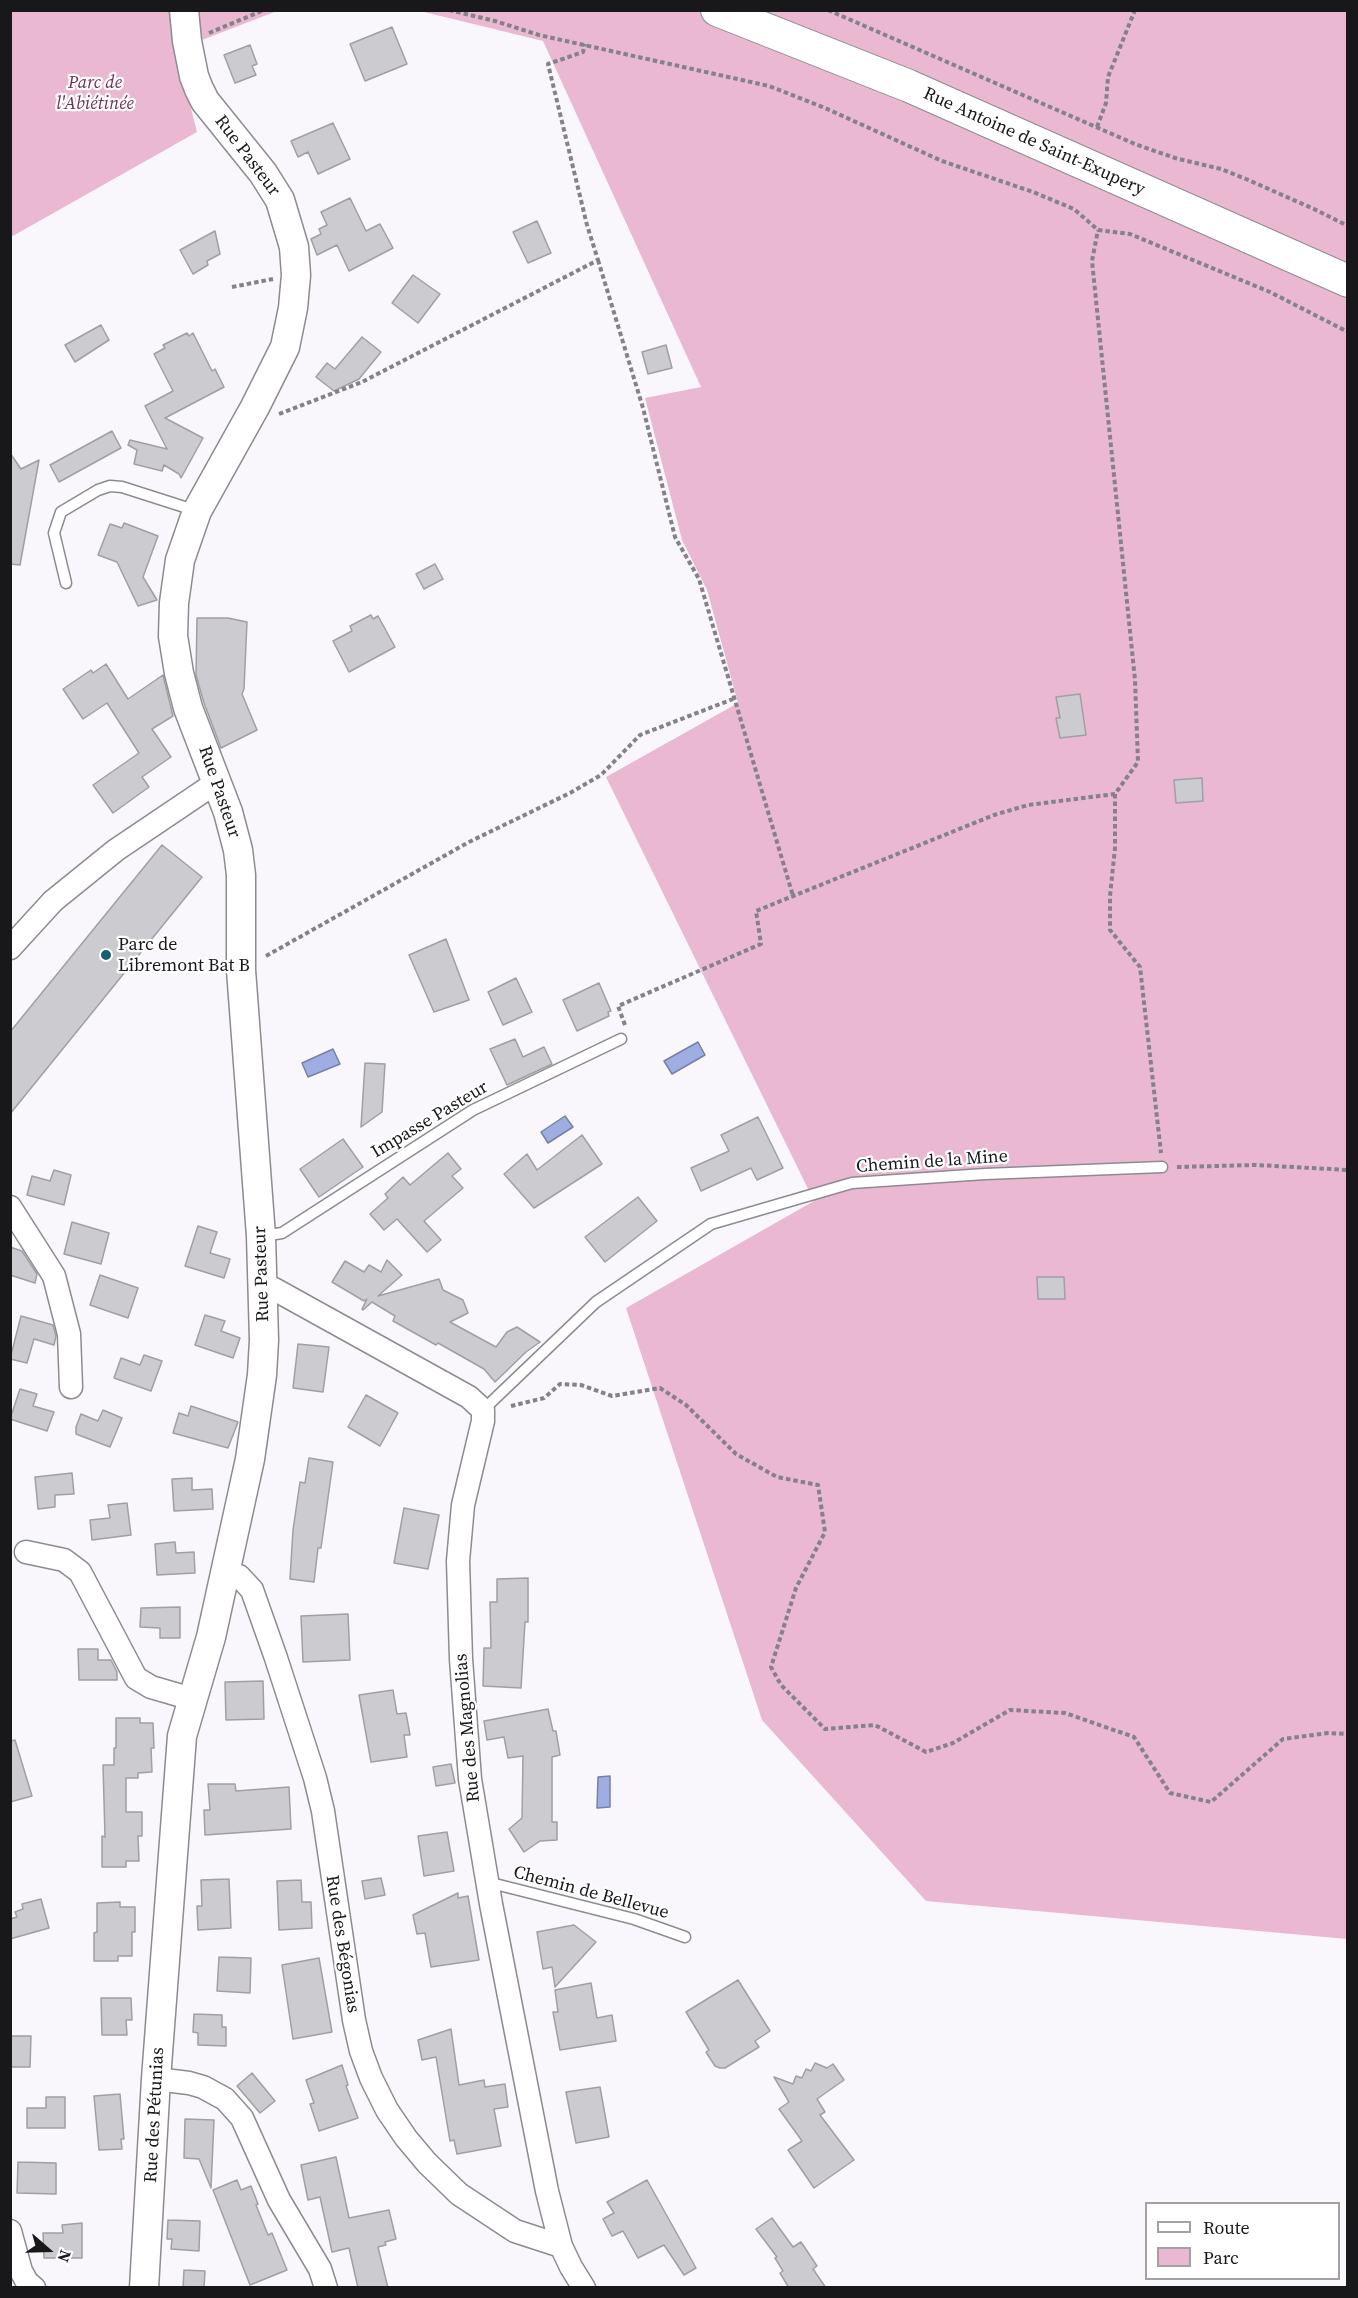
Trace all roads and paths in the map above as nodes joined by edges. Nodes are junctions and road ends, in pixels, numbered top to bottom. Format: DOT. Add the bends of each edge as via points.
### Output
graph roads {
  1 [pos="184,10"];
  2 [pos="264,10"];
  3 [pos="449,10"];
  4 [pos="717,10"];
  5 [pos="828,10"];
  6 [pos="1134,10"];
  7 [pos="187,41"];
  8 [pos="585,44"];
  9 [pos="1097,127"];
  10 [pos="1347,226"];
  11 [pos="1098,230"];
  12 [pos="598,260"];
  13 [pos="296,275"];
  14 [pos="1347,281"];
  15 [pos="232,286"];
  16 [pos="1347,332"];
  17 [pos="255,407"];
  18 [pos="197,511"];
  19 [pos="66,583"];
  20 [pos="733,699"];
  21 [pos="217,782"];
  22 [pos="1115,794"];
  23 [pos="793,896"];
  24 [pos="10,948"];
  25 [pos="241,969"];
  26 [pos="621,1039"];
  27 [pos="1162,1167"];
  28 [pos="1347,1170"];
  29 [pos="10,1207"];
  30 [pos="261,1236"];
  31 [pos="263,1288"];
  32 [pos="71,1387"];
  33 [pos="483,1410"];
  34 [pos="26,1552"];
  35 [pos="225,1572"];
  36 [pos="192,1699"];
  37 [pos="1347,1734"];
  38 [pos="176,1805"];
  39 [pos="488,1887"];
  40 [pos="685,1936"];
  41 [pos="156,2079"];
  42 [pos="10,2231"];
  43 [pos="561,2246"];
  44 [pos="34,2288"];
  45 [pos="144,2288"];
  46 [pos="326,2288"];
  47 [pos="584,2288"];
  1 -- 7 [label="street, Rue Pasteur"];
  2 -- 7 [label="path"];
  3 -- 8 [label="path"];
  4 -- 14 [label="main road, Rue Antoine de Saint-Exupery" via="909,86"];
  5 -- 9 [label="path"];
  6 -- 9 [label="path" via="1108,77 1106,103"];
  7 -- 13 [label="street, Rue Pasteur" via="194,76 206,101 280,200 292,237"];
  8 -- 11 [label="path" via="769,86 942,161 1074,209"];
  8 -- 12 [label="path" via="583,52 548,64"];
  9 -- 10 [label="path" via="1158,152 1221,169"];
  11 -- 16 [label="path" via="1130,234 1270,292"];
  11 -- 22 [label="path" via="1092,261 1134,668 1138,762"];
  12 -- 17 [label="path" via="362,382 273,416"];
  12 -- 20 [label="path" via="644,408 675,537 699,579"];
  13 -- 15 [label="path"];
  13 -- 17 [label="street, Rue Pasteur" via="285,347"];
  17 -- 18 [label="street, Rue Pasteur"];
  18 -- 19 [label="lane" via="122,487 98,490 60,512 54,532"];
  18 -- 21 [label="street, Rue Pasteur" via="176,580 173,636 188,708"];
  20 -- 23 [label="path"];
  20 -- 25 [label="path" via="640,735 601,775 470,842"];
  21 -- 24 [label="street" via="116,850 53,901"];
  21 -- 25 [label="street, Rue Pasteur" via="238,850"];
  22 -- 23 [label="path" via="1028,805 994,815"];
  22 -- 27 [label="path" via="1110,930 1140,967"];
  23 -- 26 [label="path" via="756,911 761,944 618,1006 626,1029"];
  25 -- 30 [label="street, Rue Pasteur"];
  26 -- 30 [label="lane, Impasse Pasteur" via="473,1110 282,1233"];
  27 -- 28 [label="path" via="1256,1165"];
  27 -- 33 [label="lane, Chemin de la Mine" via="852,1183 711,1224 596,1302"];
  29 -- 32 [label="street" via="54,1276 69,1334"];
  30 -- 31 [label="street, Rue Pasteur"];
  31 -- 33 [label="street" via="274,1289 470,1397"];
  31 -- 35 [label="street, Rue Pasteur" via="262,1376 250,1459"];
  33 -- 37 [label="path" via="544,1398 560,1384 581,1384 612,1396 660,1388 686,1405 736,1454 777,1477 818,1485 825,1532 796,1587 771,1667 781,1686 825,1729 875,1725 926,1752 953,1743 1010,1710 1065,1713 1134,1737 1170,1793 1211,1802 1283,1738"];
  33 -- 39 [label="street, Rue des Magnolias" via="463,1505 458,1561 470,1779"];
  34 -- 36 [label="street" via="64,1560 80,1572 136,1678 151,1687"];
  35 -- 36 [label="street, Rue Pasteur" via="212,1637"];
  35 -- 43 [label="street, Rue des Bégonias" via="239,1576 252,1590 315,1778 354,2020 371,2078 406,2138 459,2194 515,2231"];
  36 -- 38 [label="street, Rue Pasteur" via="182,1736"];
  38 -- 41 [label="street, Rue des Pétunias"];
  39 -- 40 [label="lane, Chemin de Bellevue" via="499,1885"];
  39 -- 43 [label="street, Rue des Magnolias"];
  41 -- 45 [label="street, Rue des Pétunias"];
  41 -- 46 [label="street" via="209,2090 225,2099 242,2118 279,2200 320,2269"];
  42 -- 44 [label="street" via="21,2271"];
  43 -- 47 [label="street, Rue des Magnolias"];
}
